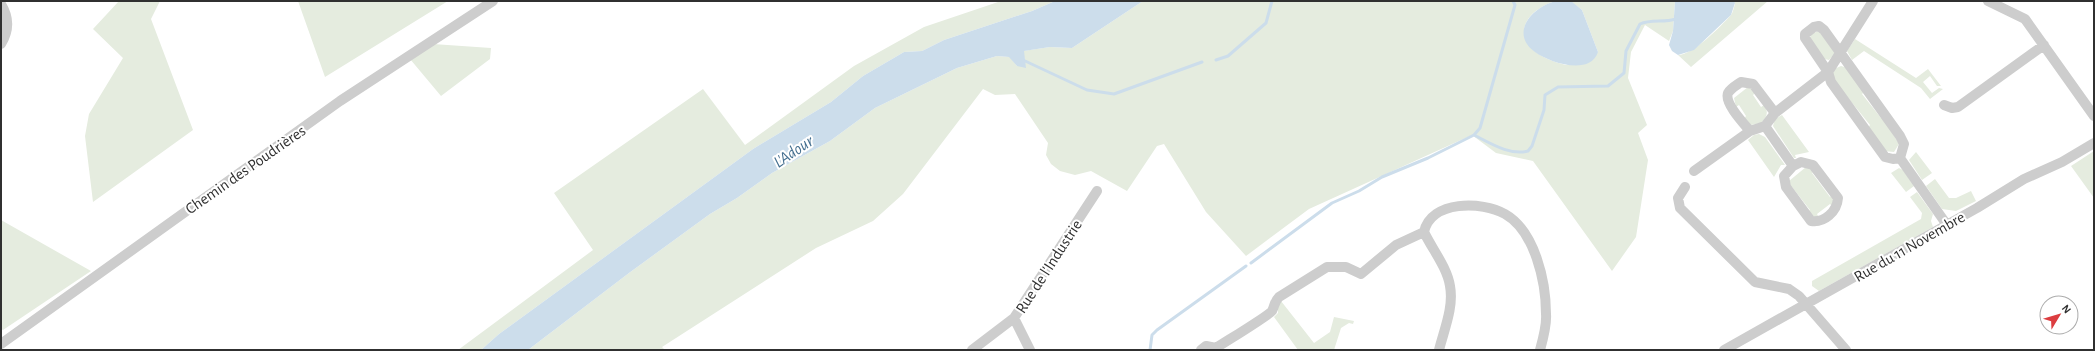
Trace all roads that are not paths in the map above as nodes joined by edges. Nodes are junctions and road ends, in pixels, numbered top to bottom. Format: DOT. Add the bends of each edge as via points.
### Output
graph roads {
  1 [pos="493,1"];
  2 [pos="1873,1"];
  3 [pos="1988,1"];
  4 [pos="1,4"];
  5 [pos="1,44"];
  6 [pos="2044,45"];
  7 [pos="1841,54"];
  8 [pos="1828,72"];
  9 [pos="1944,105"];
  10 [pos="1775,113"];
  11 [pos="2094,116"];
  12 [pos="1765,126"];
  13 [pos="1750,131"];
  14 [pos="2094,143"];
  15 [pos="1900,158"];
  16 [pos="1793,166"];
  17 [pos="1694,171"];
  18 [pos="1685,188"];
  19 [pos="1097,191"];
  20 [pos="1947,225"];
  21 [pos="1424,232"];
  22 [pos="1806,304"];
  23 [pos="1014,318"];
  24 [pos="1,344"];
  25 [pos="972,350"];
  26 [pos="1030,350"];
  27 [pos="1201,350"];
  28 [pos="1439,350"];
  29 [pos="1540,350"];
  30 [pos="1724,350"];
  31 [pos="1846,350"];
  1 -- 24 [label="street, Chemin des Poudrières" via="340,101"];
  2 -- 7 [label="street"];
  3 -- 6 [label="street" via="2025,19"];
  4 -- 5 [label="street" via="8,19"];
  6 -- 9 [label="street" via="1958,107"];
  6 -- 11 [label="street"];
  7 -- 8 [label="street"];
  7 -- 8 [label="street" via="1819,26 1805,34 1806,42"];
  7 -- 15 [label="street" via="1900,136 1904,144"];
  8 -- 10 [label="street"];
  8 -- 15 [label="street" via="1831,82 1885,157"];
  10 -- 12 [label="street"];
  10 -- 13 [label="street" via="1753,84 1741,82 1734,86 1727,97"];
  12 -- 13 [label="street"];
  12 -- 16 [label="street"];
  13 -- 17 [label="street"];
  14 -- 20 [label="street, Rue du 11 Novembre" via="2062,162 2024,179"];
  15 -- 20 [label="street"];
  16 -- 16 [label="street" via="1801,162 1813,165 1838,198 1834,211 1824,219 1811,221 1786,187 1784,176"];
  18 -- 22 [label="street" via="1678,198 1680,208 1755,282 1789,289"];
  19 -- 23 [label="street, Rue de l'Industrie"];
  20 -- 22 [label="street, Rue du 11 Novembre"];
  21 -- 27 [label="street" via="1396,245 1360,274 1346,267 1327,267 1279,297 1274,302 1272,311 1238,334 1216,348 1206,346"];
  21 -- 28 [label="street" via="1450,284 1451,299"];
  21 -- 29 [label="street" via="1426,223 1432,216 1462,206 1484,206 1505,214 1518,226 1529,240 1545,286 1546,316"];
  22 -- 30 [label="street, Rue du 11 Novembre"];
  22 -- 31 [label="street"];
  23 -- 25 [label="street, Rue de l'Industrie"];
  23 -- 26 [label="street"];
}
